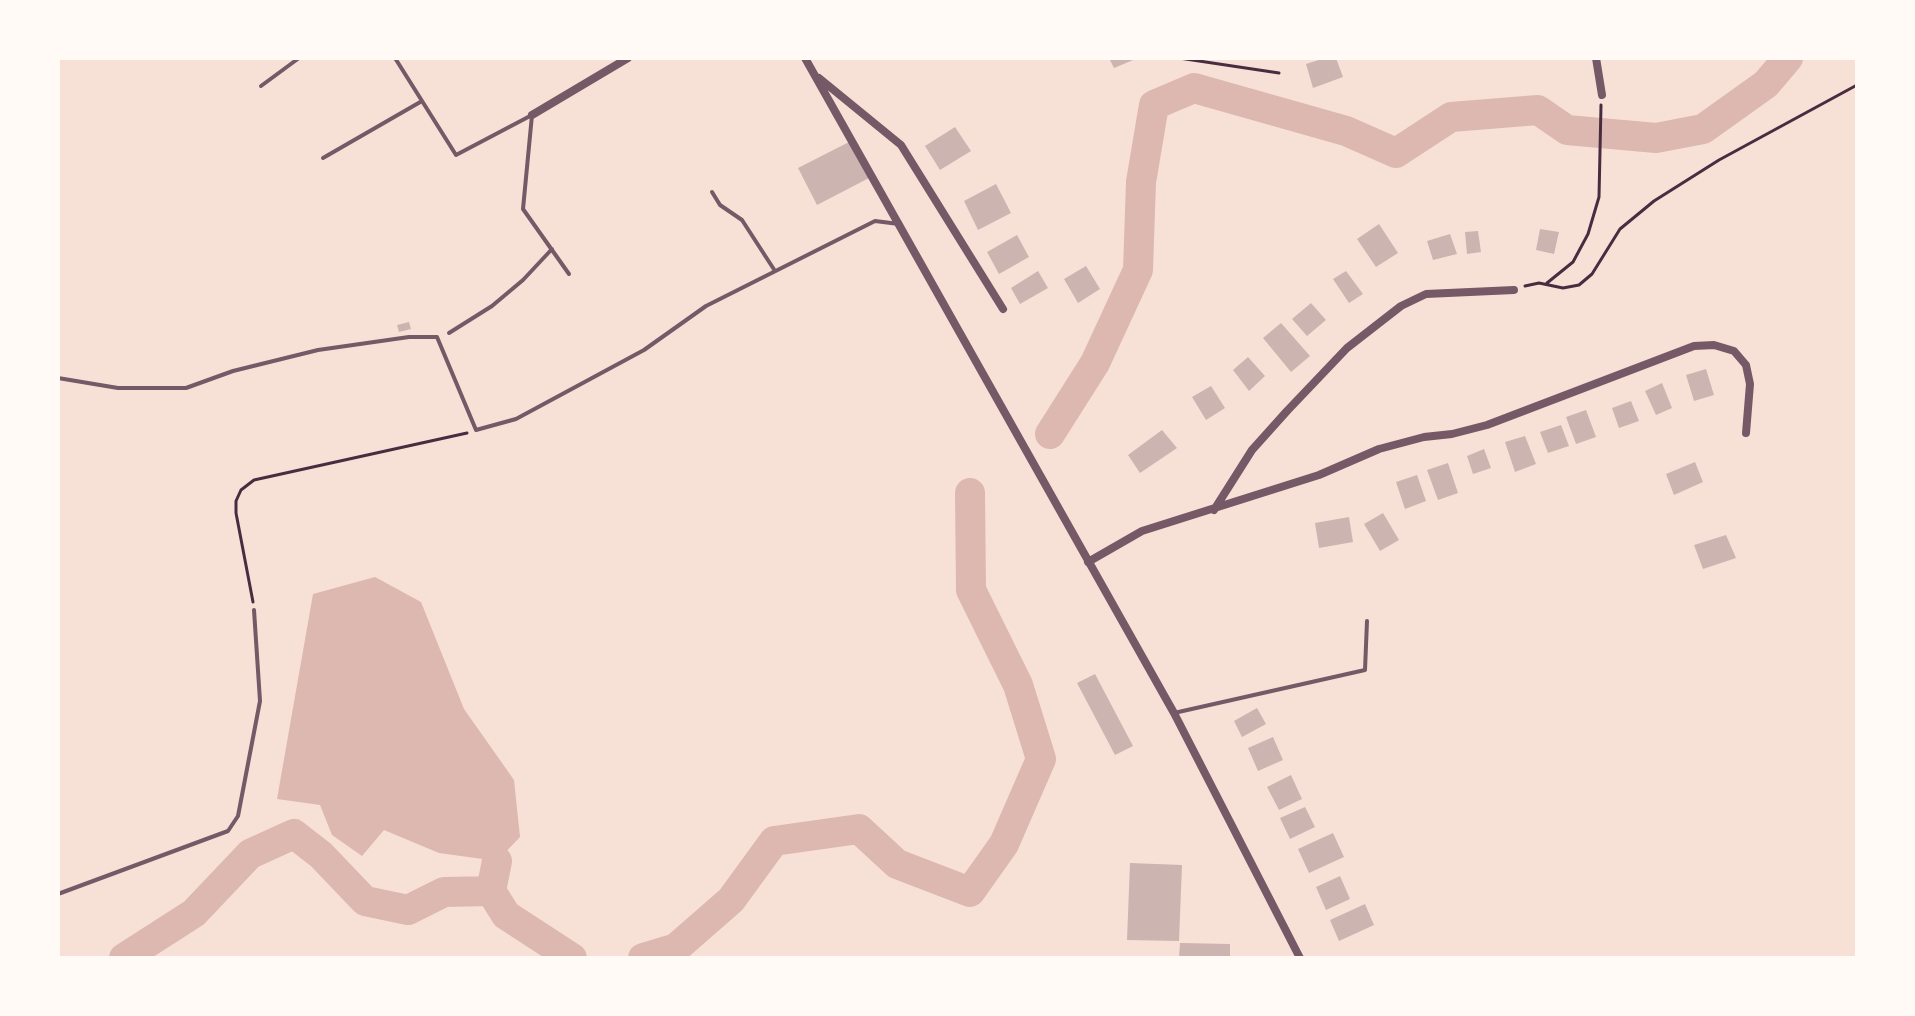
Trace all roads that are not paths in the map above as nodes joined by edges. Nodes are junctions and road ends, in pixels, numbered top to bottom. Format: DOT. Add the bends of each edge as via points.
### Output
graph roads {
  1 [pos="299,58"];
  2 [pos="395,58"];
  3 [pos="628,58"];
  4 [pos="805,58"];
  5 [pos="1596,58"];
  6 [pos="815,75"];
  7 [pos="261,86"];
  8 [pos="1602,95"];
  9 [pos="422,101"];
  10 [pos="532,115"];
  11 [pos="323,158"];
  12 [pos="712,192"];
  13 [pos="901,224"];
  14 [pos="552,249"];
  15 [pos="775,271"];
  16 [pos="569,274"];
  17 [pos="1514,290"];
  18 [pos="1003,309"];
  19 [pos="449,333"];
  20 [pos="58,378"];
  21 [pos="1746,433"];
  22 [pos="1213,510"];
  23 [pos="1088,562"];
  24 [pos="254,610"];
  25 [pos="1367,621"];
  26 [pos="1174,713"];
  27 [pos="58,894"];
  28 [pos="1300,958"];
  1 -- 7 [label="lane"];
  2 -- 9 [label="lane"];
  3 -- 10 [label="street"];
  4 -- 6 [label="street"];
  5 -- 8 [label="street"];
  6 -- 13 [label="street"];
  6 -- 18 [label="street" via="901,145"];
  9 -- 10 [label="lane" via="456,155"];
  9 -- 11 [label="lane"];
  10 -- 14 [label="lane" via="523,209"];
  12 -- 15 [label="lane" via="720,205 742,220"];
  13 -- 15 [label="lane" via="875,221"];
  13 -- 23 [label="street"];
  14 -- 16 [label="lane"];
  14 -- 19 [label="lane" via="492,306"];
  15 -- 20 [label="lane" via="516,419 476,430 437,337 318,350 186,388 118,388"];
  17 -- 22 [label="street" via="1426,294 1401,306 1347,348 1287,411 1252,450"];
  21 -- 22 [label="street" via="1746,365 1734,351 1694,346 1487,425 1379,449"];
  22 -- 23 [label="street" via="1142,531"];
  23 -- 26 [label="street"];
  24 -- 27 [label="lane" via="260,701 238,816 228,831"];
  25 -- 26 [label="lane" via="1365,670"];
  26 -- 28 [label="street"];
}
